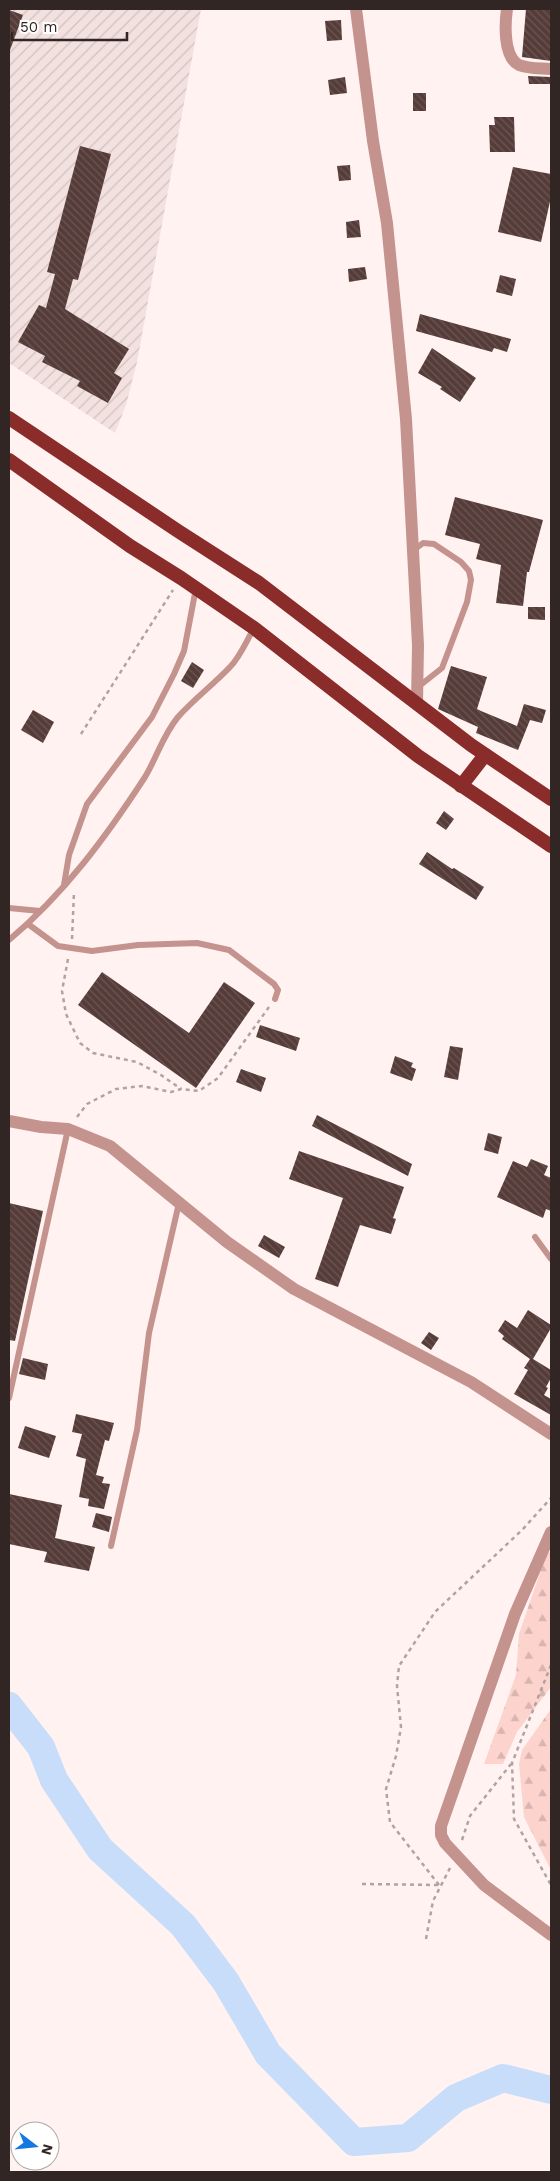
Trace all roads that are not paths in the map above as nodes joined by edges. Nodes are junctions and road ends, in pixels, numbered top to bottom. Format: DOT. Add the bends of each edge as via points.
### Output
graph roads {
  1 [pos="356,9"];
  2 [pos="507,9"];
  3 [pos="551,69"];
  4 [pos="9,418"];
  5 [pos="9,460"];
  6 [pos="413,551"];
  7 [pos="196,588"];
  8 [pos="254,628"];
  9 [pos="417,688"];
  10 [pos="417,703"];
  11 [pos="486,755"];
  12 [pos="461,786"];
  13 [pos="551,800"];
  14 [pos="551,846"];
  15 [pos="64,886"];
  16 [pos="9,908"];
  17 [pos="40,911"];
  18 [pos="28,924"];
  19 [pos="9,940"];
  20 [pos="275,999"];
  21 [pos="9,1121"];
  22 [pos="68,1129"];
  23 [pos="179,1203"];
  24 [pos="535,1237"];
  25 [pos="551,1259"];
  26 [pos="9,1398"];
  27 [pos="551,1434"];
  28 [pos="551,1532"];
  29 [pos="111,1546"];
  30 [pos="551,1935"];
  1 -- 6 [label="street" via="387,223 406,419"];
  2 -- 3 [label="street" via="505,30 511,57 520,65"];
  4 -- 10 [label="highway" via="259,583"];
  5 -- 7 [label="highway" via="130,546"];
  6 -- 9 [label="street"];
  6 -- 9 [label="lane" via="423,543 434,544 461,562 469,571 471,580 467,602 442,668"];
  7 -- 8 [label="highway"];
  7 -- 15 [label="lane" via="184,651 174,674 152,717 87,804 70,855"];
  8 -- 12 [label="highway"];
  8 -- 15 [label="lane" via="232,666 178,717 146,774 102,840"];
  9 -- 10 [label="street"];
  10 -- 11 [label="highway"];
  11 -- 12 [label="highway"];
  11 -- 13 [label="highway"];
  12 -- 14 [label="highway"];
  15 -- 17 [label="lane"];
  16 -- 17 [label="lane"];
  17 -- 18 [label="lane"];
  18 -- 19 [label="lane"];
  18 -- 20 [label="lane" via="58,946 92,951 197,943 229,950 274,984 278,990"];
  21 -- 22 [label="street" via="41,1128"];
  22 -- 23 [label="street" via="110,1146"];
  22 -- 26 [label="lane"];
  23 -- 27 [label="street" via="294,1289 472,1382"];
  23 -- 29 [label="lane" via="149,1332 137,1430"];
  24 -- 25 [label="lane"];
  28 -- 30 [label="street" via="515,1614 441,1826 441,1835 484,1885"];
}
